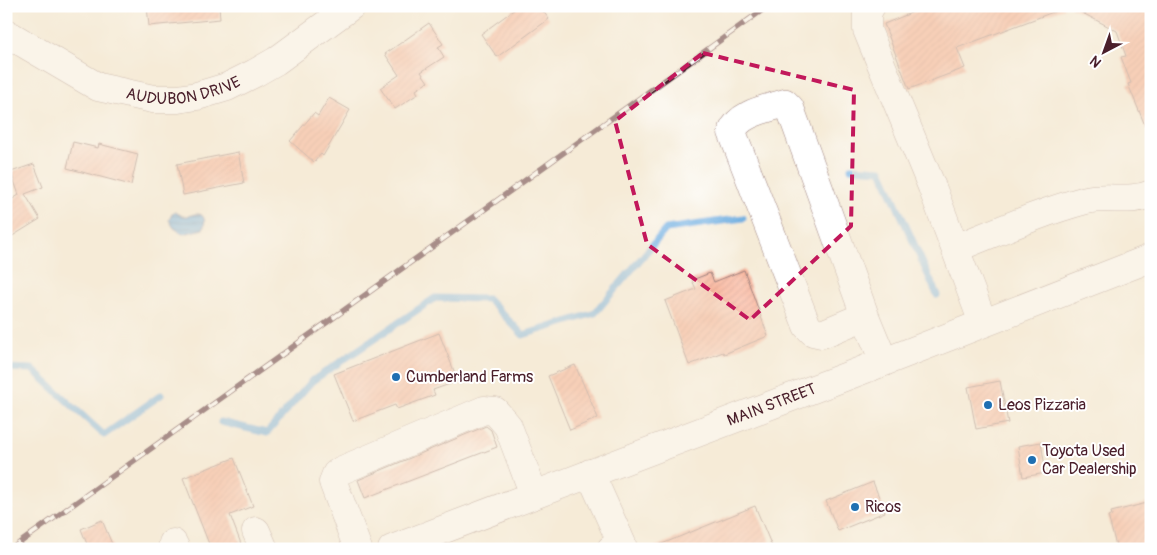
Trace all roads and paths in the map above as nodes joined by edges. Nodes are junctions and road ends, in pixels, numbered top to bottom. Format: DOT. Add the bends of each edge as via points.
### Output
graph roads {
  1 [pos="351,6"];
  2 [pos="871,6"];
  3 [pos="10,44"];
  4 [pos="1151,194"];
  5 [pos="956,248"];
  6 [pos="1151,258"];
  7 [pos="865,316"];
  8 [pos="983,322"];
  9 [pos="884,362"];
  10 [pos="590,473"];
  11 [pos="534,495"];
  12 [pos="400,547"];
  13 [pos="618,547"];
  14 [pos="358,549"];
  1 -- 3 [label="main road, AUDUBON DRIVE" via="255,73 228,86 178,99 153,99 98,87 62,65"];
  2 -- 5 [label="main road" via="867,13 867,30"];
  4 -- 5 [label="main road" via="1142,198 1089,199 1043,213"];
  5 -- 8 [label="main road"];
  6 -- 8 [label="main road, MAIN STREET"];
  7 -- 7 [label="main road" via="790,108 785,104 741,118 732,132 807,326 822,334"];
  7 -- 9 [label="main road"];
  8 -- 9 [label="main road, MAIN STREET"];
  9 -- 10 [label="main road, MAIN STREET"];
  10 -- 11 [label="main road, MAIN STREET"];
  10 -- 13 [label="main road"];
  11 -- 12 [label="main road, MAIN STREET"];
  11 -- 14 [label="main road" via="508,426 495,411 484,410 336,474 333,482"];
}
